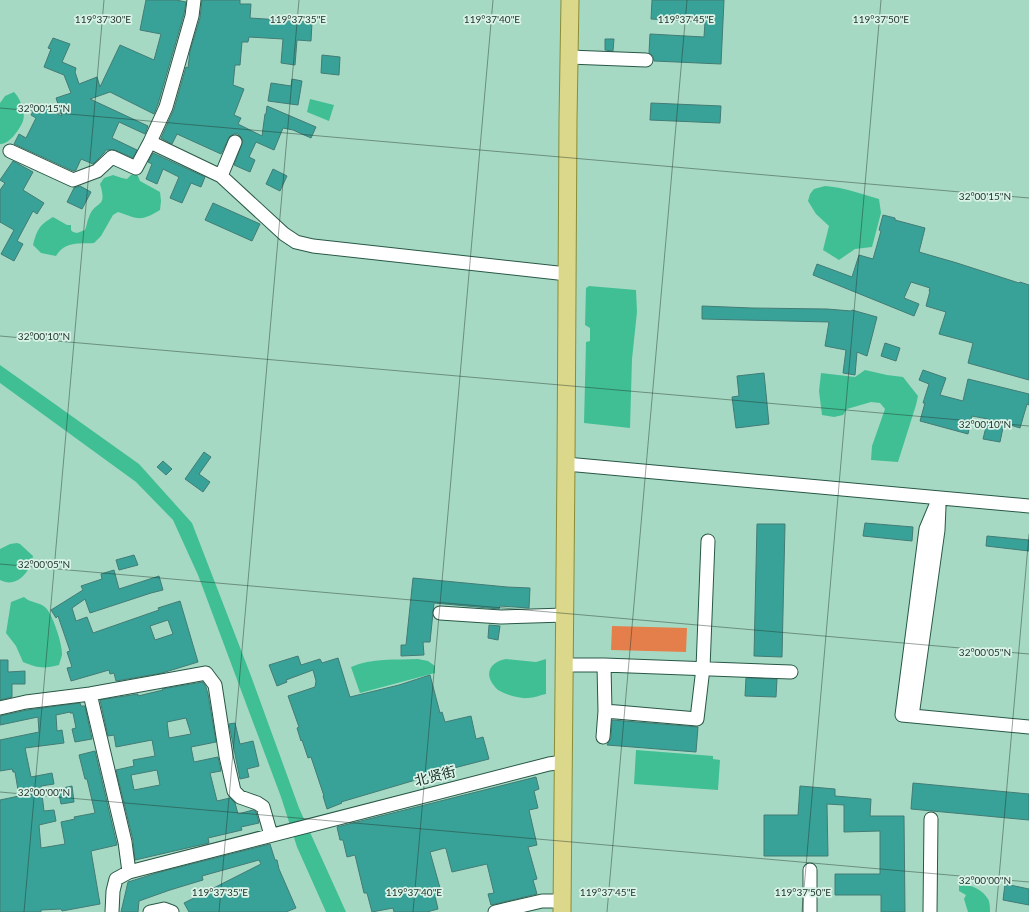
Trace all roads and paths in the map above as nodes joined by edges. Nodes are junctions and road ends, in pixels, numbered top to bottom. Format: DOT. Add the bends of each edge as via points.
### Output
graph roads {
  1 [pos="194,0"];
  2 [pos="570,0"];
  3 [pos="569,57"];
  4 [pos="646,60"];
  5 [pos="150,142"];
  6 [pos="235,142"];
  7 [pos="10,151"];
  8 [pos="221,176"];
  9 [pos="567,274"];
  10 [pos="566,464"];
  11 [pos="939,498"];
  12 [pos="1029,506"];
  13 [pos="708,541"];
  14 [pos="440,613"];
  15 [pos="565,615"];
  16 [pos="564,665"];
  17 [pos="604,665"];
  18 [pos="703,668"];
  19 [pos="791,672"];
  20 [pos="90,694"];
  21 [pos="0,708"];
  22 [pos="605,711"];
  23 [pos="1029,727"];
  24 [pos="603,737"];
  25 [pos="563,762"];
  26 [pos="932,819"];
  27 [pos="277,833"];
  28 [pos="810,870"];
  29 [pos="129,872"];
  30 [pos="562,906"];
  31 [pos="112,912"];
  32 [pos="150,912"];
  33 [pos="172,912"];
  34 [pos="495,912"];
  35 [pos="810,912"];
  36 [pos="930,912"];
  1 -- 5 [label="street" via="192,16 166,107"];
  2 -- 3 [label="main road"];
  3 -- 4 [label="street"];
  3 -- 9 [label="main road"];
  5 -- 7 [label="street" via="136,168 112,157 97,171 73,180"];
  5 -- 8 [label="street"];
  6 -- 8 [label="street"];
  8 -- 9 [label="street" via="296,242"];
  9 -- 10 [label="main road"];
  10 -- 11 [label="street"];
  10 -- 15 [label="main road"];
  11 -- 12 [label="street"];
  11 -- 23 [label="street" via="938,530 907,716"];
  13 -- 18 [label="street"];
  14 -- 15 [label="street" via="501,617"];
  15 -- 16 [label="main road"];
  16 -- 17 [label="street"];
  16 -- 25 [label="main road"];
  17 -- 18 [label="street"];
  17 -- 22 [label="street"];
  18 -- 19 [label="street"];
  18 -- 22 [label="street" via="697,719"];
  20 -- 21 [label="street"];
  20 -- 27 [label="street" via="206,673 215,685 234,791 240,797 263,807"];
  20 -- 29 [label="street" via="125,842"];
  22 -- 24 [label="street"];
  25 -- 27 [label="street, 北贤街"];
  25 -- 30 [label="main road"];
  26 -- 36 [label="street"];
  27 -- 29 [label="street"];
  28 -- 35 [label="street"];
  29 -- 31 [label="street" via="116,879"];
  30 -- 34 [label="street" via="542,901"];
  32 -- 33 [label="street" via="164,909"];
}
